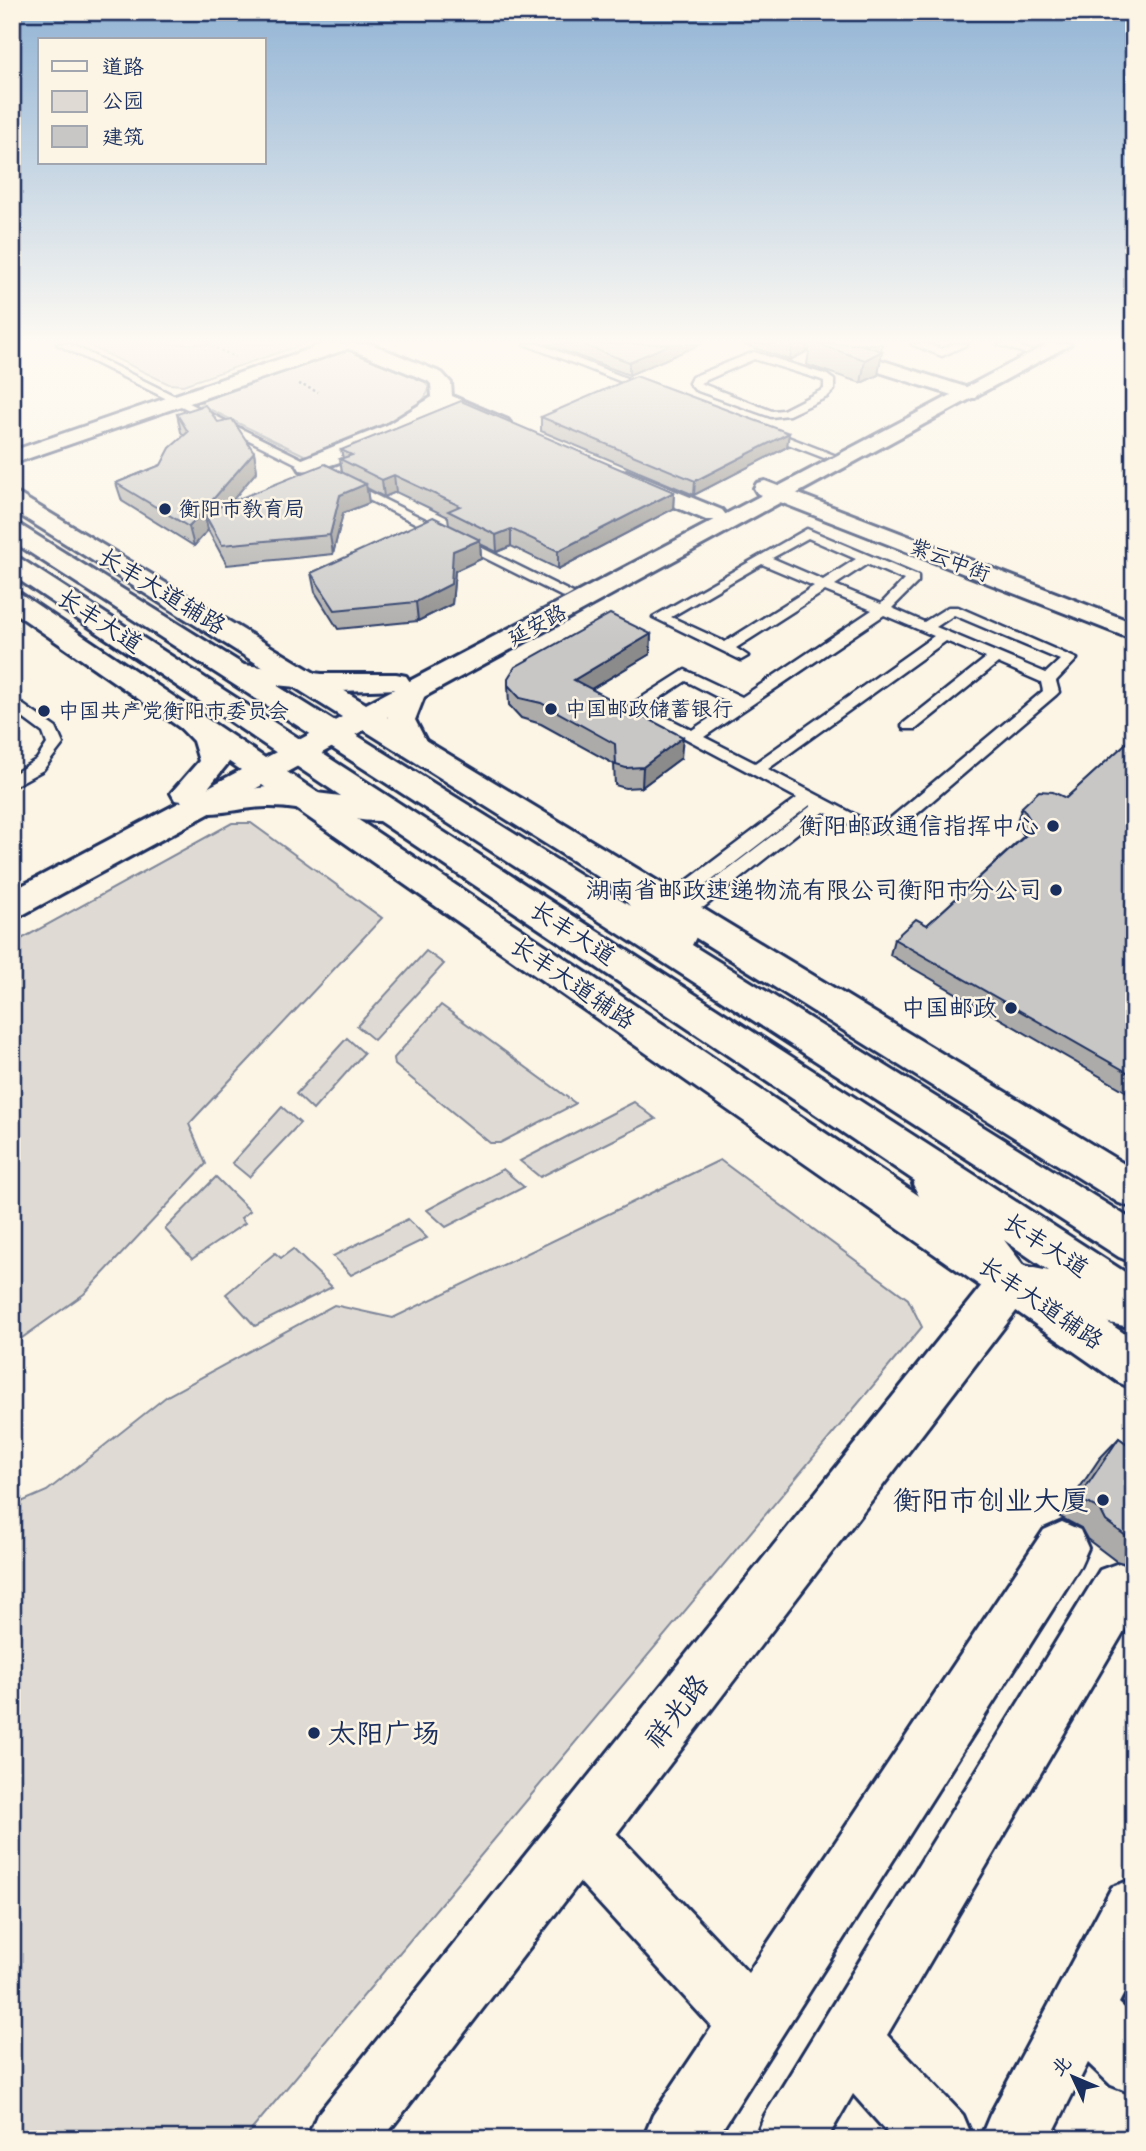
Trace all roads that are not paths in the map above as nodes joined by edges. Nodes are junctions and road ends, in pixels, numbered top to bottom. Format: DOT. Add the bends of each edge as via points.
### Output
graph roads {
  1 [pos="32,444"];
  2 [pos="49,444"];
  3 [pos="265,444"];
  4 [pos="358,444"];
  5 [pos="799,444"];
  6 [pos="850,444"];
  7 [pos="862,444"];
  8 [pos="12,451"];
  9 [pos="828,455"];
  10 [pos="12,458"];
  11 [pos="307,465"];
  12 [pos="603,467"];
  13 [pos="774,491"];
  14 [pos="12,500"];
  15 [pos="714,515"];
  16 [pos="12,530"];
  17 [pos="867,558"];
  18 [pos="762,559"];
  19 [pos="12,564"];
  20 [pos="825,585"];
  21 [pos="566,593"];
  22 [pos="12,598"];
  23 [pos="883,609"];
  24 [pos="925,627"];
  25 [pos="1134,632"];
  26 [pos="944,635"];
  27 [pos="726,649"];
  28 [pos="741,656"];
  29 [pos="997,657"];
  30 [pos="232,670"];
  31 [pos="1048,680"];
  32 [pos="312,683"];
  33 [pos="404,687"];
  34 [pos="12,702"];
  35 [pos="743,704"];
  36 [pos="184,717"];
  37 [pos="909,726"];
  38 [pos="325,729"];
  39 [pos="693,737"];
  40 [pos="414,747"];
  41 [pos="255,766"];
  42 [pos="756,770"];
  43 [pos="12,782"];
  44 [pos="194,798"];
  45 [pos="302,799"];
  46 [pos="816,801"];
  47 [pos="394,816"];
  48 [pos="12,884"];
  49 [pos="12,906"];
  50 [pos="660,920"];
  51 [pos="610,957"];
  52 [pos="913,1158"];
  53 [pos="1134,1191"];
  54 [pos="1134,1244"];
  55 [pos="1011,1283"];
  56 [pos="1134,1305"];
  57 [pos="1134,1367"];
  58 [pos="1062,1548"];
  59 [pos="1119,1589"];
  60 [pos="578,1836"];
  61 [pos="1134,1909"];
  62 [pos="1080,2011"];
  63 [pos="752,2024"];
  64 [pos="848,2041"];
  65 [pos="1134,2062"];
  66 [pos="341,2139"];
  67 [pos="677,2139"];
  68 [pos="789,2139"];
  69 [pos="939,2139"];
  70 [pos="1014,2139"];
  1 -- 8 [label="main road"];
  2 -- 10 [label="main road"];
  3 -- 11 [label="lane"];
  4 -- 11 [label="main road"];
  5 -- 9 [label="lane"];
  6 -- 9 [label="main road, 延安路"];
  7 -- 13 [label="main road, 延安路"];
  9 -- 13 [label="main road, 延安路"];
  11 -- 21 [label="lane"];
  12 -- 15 [label="main road"];
  13 -- 15 [label="main road, 延安路"];
  13 -- 25 [label="main road, 紫云中街"];
  13 -- 33 [label="main road, 延安路"];
  14 -- 32 [label="main road, 长丰大道辅路"];
  15 -- 21 [label="main road, 延安路"];
  16 -- 30 [label="main road, 长丰大道"];
  17 -- 18 [label="lane" via="807,533"];
  17 -- 20 [label="lane"];
  17 -- 23 [label="lane" via="913,579"];
  18 -- 20 [label="lane"];
  18 -- 27 [label="lane" via="660,617"];
  19 -- 38 [label="main road, 长丰大道"];
  20 -- 23 [label="lane"];
  20 -- 27 [label="lane"];
  21 -- 33 [label="main road, 延安路"];
  22 -- 36 [label="main road, 长丰大道辅路"];
  23 -- 24 [label="lane"];
  23 -- 35 [label="lane"];
  24 -- 26 [label="lane"];
  24 -- 31 [label="lane" via="953,610 1070,659"];
  26 -- 29 [label="lane"];
  26 -- 42 [label="lane"];
  27 -- 28 [label="lane"];
  29 -- 31 [label="lane"];
  29 -- 37 [label="lane"];
  30 -- 32 [label="main road"];
  30 -- 38 [label="main road, 长丰大道"];
  31 -- 46 [label="lane" via="1051,692 891,827 864,826"];
  32 -- 33 [label="main road"];
  32 -- 38 [label="main road, 长丰大道辅路"];
  33 -- 38 [label="main road, 延安路"];
  33 -- 40 [label="main road" via="400,727"];
  34 -- 43 [label="lane" via="50,731 54,744 48,759"];
  35 -- 39 [label="lane"];
  35 -- 39 [label="lane" via="685,675 635,707"];
  36 -- 41 [label="main road, 长丰大道辅路"];
  36 -- 44 [label="main road" via="207,738 214,762"];
  38 -- 40 [label="main road, 长丰大道辅路"];
  38 -- 41 [label="main road, 延安路"];
  38 -- 47 [label="main road, 长丰大道"];
  38 -- 50 [label="main road, 长丰大道"];
  39 -- 42 [label="lane"];
  40 -- 50 [label="main road, 长丰大道辅路" via="618,873"];
  41 -- 44 [label="main road, 延安路"];
  41 -- 45 [label="main road, 长丰大道辅路"];
  42 -- 46 [label="lane"];
  44 -- 45 [label="main road"];
  44 -- 48 [label="main road, 延安路"];
  44 -- 49 [label="main road, 延安路"];
  45 -- 47 [label="main road"];
  45 -- 55 [label="main road, 长丰大道辅路"];
  46 -- 50 [label="lane" via="697,903"];
  47 -- 51 [label="main road, 长丰大道"];
  50 -- 51 [label="main road"];
  50 -- 53 [label="main road"];
  50 -- 54 [label="main road, 长丰大道" via="722,982"];
  51 -- 52 [label="main road, 长丰大道"];
  52 -- 55 [label="main road"];
  52 -- 56 [label="main road, 长丰大道"];
  55 -- 56 [label="main road"];
  55 -- 57 [label="main road, 长丰大道辅路"];
  55 -- 60 [label="main road, 祥光路"];
  58 -- 63 [label="main road"];
  59 -- 64 [label="main road"];
  60 -- 63 [label="main road"];
  60 -- 66 [label="main road, 祥光路"];
  61 -- 62 [label="main road"];
  62 -- 65 [label="main road"];
  62 -- 70 [label="main road"];
  63 -- 67 [label="main road"];
  64 -- 68 [label="main road"];
  64 -- 69 [label="main road"];
}
